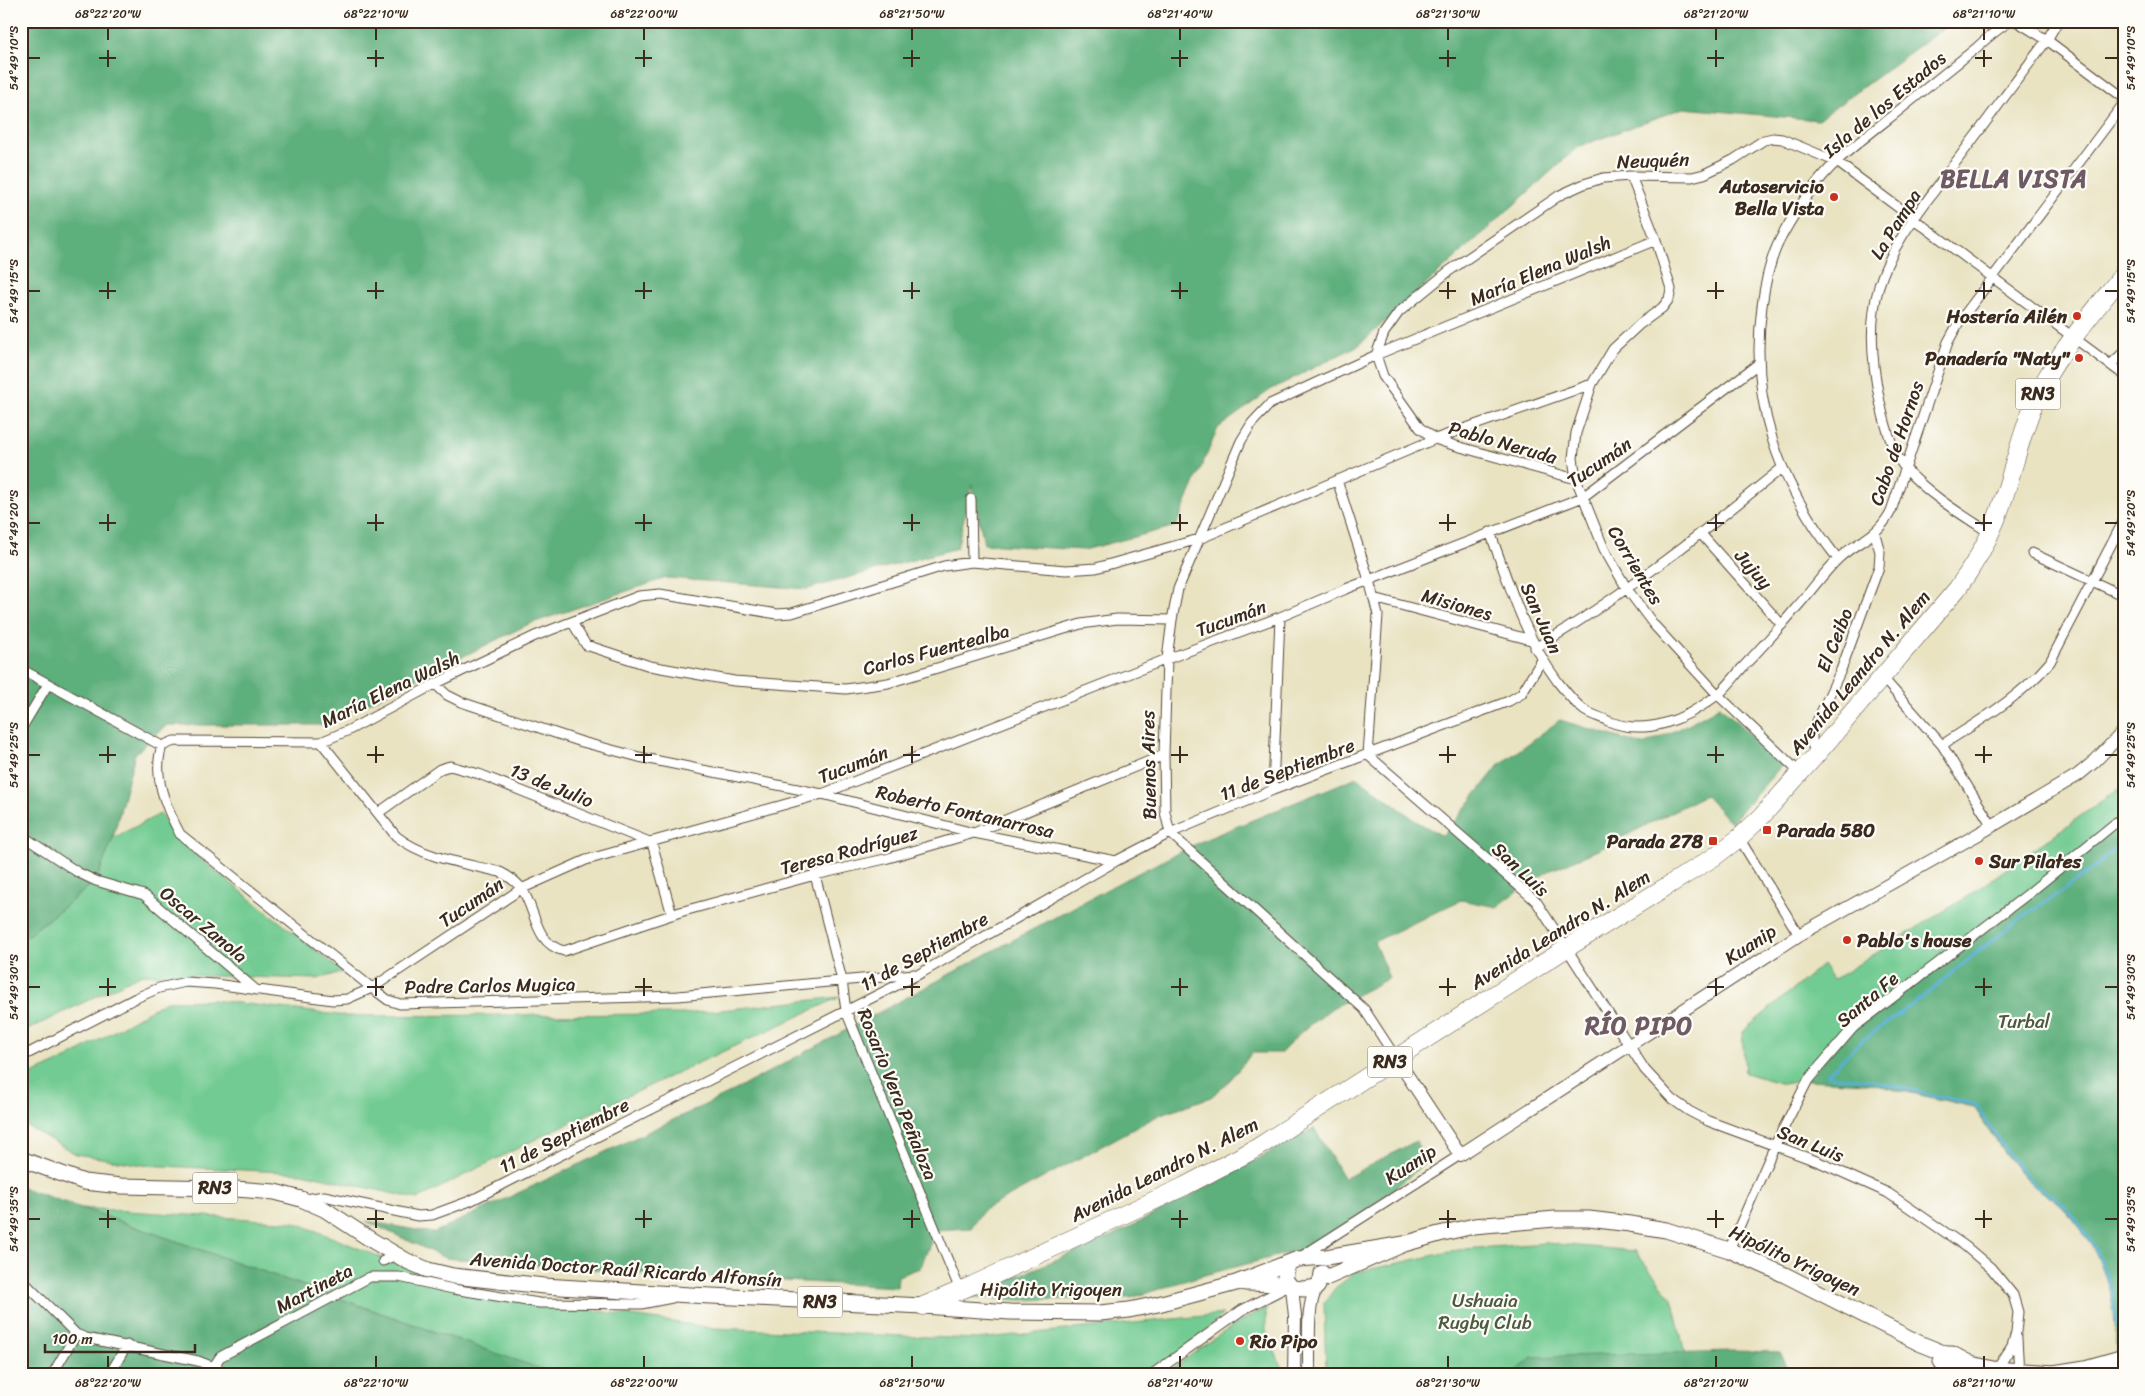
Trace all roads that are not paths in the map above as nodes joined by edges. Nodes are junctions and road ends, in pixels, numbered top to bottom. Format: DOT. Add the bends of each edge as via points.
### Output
graph roads {
  1 [pos="2011,21"];
  2 [pos="2016,21"];
  3 [pos="2058,21"];
  4 [pos="2047,40"];
  5 [pos="2124,98"];
  6 [pos="2124,103"];
  7 [pos="1836,162"];
  8 [pos="1631,176"];
  9 [pos="1914,218"];
  10 [pos="1656,240"];
  11 [pos="2124,274"];
  12 [pos="1993,277"];
  13 [pos="2074,339"];
  14 [pos="2124,352"];
  15 [pos="1376,356"];
  16 [pos="1758,364"];
  17 [pos="2110,365"];
  18 [pos="2124,375"];
  19 [pos="1592,384"];
  20 [pos="1270,404"];
  21 [pos="1435,439"];
  22 [pos="1782,468"];
  23 [pos="1905,468"];
  24 [pos="1576,479"];
  25 [pos="1337,480"];
  26 [pos="1583,497"];
  27 [pos="971,498"];
  28 [pos="2124,520"];
  29 [pos="1490,532"];
  30 [pos="1990,533"];
  31 [pos="1701,534"];
  32 [pos="1875,534"];
  33 [pos="1200,539"];
  34 [pos="2032,554"];
  35 [pos="1838,559"];
  36 [pos="972,562"];
  37 [pos="1369,580"];
  38 [pos="2092,581"];
  39 [pos="1627,589"];
  40 [pos="2124,596"];
  41 [pos="1374,598"];
  42 [pos="1280,617"];
  43 [pos="1172,620"];
  44 [pos="572,622"];
  45 [pos="1782,625"];
  46 [pos="1533,644"];
  47 [pos="1167,659"];
  48 [pos="1542,660"];
  49 [pos="21,669"];
  50 [pos="1882,677"];
  51 [pos="48,684"];
  52 [pos="435,684"];
  53 [pos="1718,695"];
  54 [pos="21,729"];
  55 [pos="2124,731"];
  56 [pos="321,742"];
  57 [pos="1942,745"];
  58 [pos="162,746"];
  59 [pos="1164,755"];
  60 [pos="1368,755"];
  61 [pos="1816,755"];
  62 [pos="1800,773"];
  63 [pos="1273,790"];
  64 [pos="822,794"];
  65 [pos="378,813"];
  66 [pos="2124,816"];
  67 [pos="1992,826"];
  68 [pos="974,832"];
  69 [pos="1170,833"];
  70 [pos="21,835"];
  71 [pos="1739,838"];
  72 [pos="652,843"];
  73 [pos="1116,861"];
  74 [pos="815,875"];
  75 [pos="521,889"];
  76 [pos="672,915"];
  77 [pos="1799,936"];
  78 [pos="1567,948"];
  79 [pos="921,973"];
  80 [pos="842,980"];
  81 [pos="372,988"];
  82 [pos="256,990"];
  83 [pos="846,1011"];
  84 [pos="1630,1046"];
  85 [pos="21,1057"];
  86 [pos="1396,1058"];
  87 [pos="1775,1145"];
  88 [pos="1460,1155"];
  89 [pos="21,1158"];
  90 [pos="303,1200"];
  91 [pos="1404,1244"];
  92 [pos="1729,1250"];
  93 [pos="1314,1259"];
  94 [pos="1293,1261"];
  95 [pos="21,1279"];
  96 [pos="1236,1283"];
  97 [pos="1319,1283"];
  98 [pos="1289,1286"];
  99 [pos="960,1290"];
  100 [pos="690,1295"];
  101 [pos="923,1306"];
  102 [pos="2016,1332"];
  103 [pos="76,1334"];
  104 [pos="127,1345"];
  105 [pos="2124,1357"];
  106 [pos="213,1365"];
  107 [pos="1947,1366"];
  108 [pos="1997,1369"];
  109 [pos="2019,1373"];
  110 [pos="2050,1374"];
  111 [pos="52,1375"];
  112 [pos="109,1375"];
  113 [pos="208,1375"];
  114 [pos="234,1375"];
  115 [pos="1151,1375"];
  116 [pos="1294,1375"];
  117 [pos="1309,1375"];
  118 [pos="1972,1375"];
  1 -- 7 [label="street, Isla de los Estados"];
  2 -- 4 [label="street"];
  3 -- 4 [label="street, La Pampa"];
  4 -- 5 [label="street"];
  4 -- 9 [label="street, La Pampa"];
  6 -- 12 [label="street, Cabo de Hornos"];
  7 -- 8 [label="street, Neuquén" via="1773,138 1704,174 1692,177"];
  7 -- 9 [label="street, Neuquén"];
  7 -- 16 [label="street, Isla de los Estados" via="1787,227 1772,261 1764,292"];
  8 -- 10 [label="street"];
  8 -- 15 [label="street, Neuquén" via="1603,178 1560,195 1450,271 1399,312 1384,333"];
  9 -- 12 [label="street, Neuquén"];
  9 -- 23 [label="street, La Pampa" via="1888,261 1879,286 1872,348 1875,380 1886,426"];
  10 -- 15 [label="street, María Elena Walsh"];
  10 -- 19 [label="street, Corrientes" via="1671,289 1669,299 1613,349"];
  11 -- 13 [label="highway, Avenida Leandro N. Alem / RN3"];
  12 -- 13 [label="street, Neuquén"];
  12 -- 23 [label="street, Cabo de Hornos" via="1948,342"];
  13 -- 17 [label="street, Neuquén"];
  13 -- 30 [label="highway, Avenida Leandro N. Alem / RN3" via="2035,400"];
  14 -- 17 [label="street"];
  15 -- 20 [label="street, María Elena Walsh"];
  15 -- 21 [label="street, Pablo Neruda" via="1383,376 1420,428"];
  16 -- 22 [label="street, Isla de los Estados" via="1770,430"];
  16 -- 26 [label="street, Tucumán"];
  17 -- 18 [label="street, Neuquén"];
  19 -- 21 [label="street, María Elena Walsh"];
  19 -- 24 [label="street, Corrientes" via="1576,433 1573,458"];
  20 -- 33 [label="street, Buenos Aires" via="1252,423 1242,441"];
  21 -- 24 [label="street, Pablo Neruda"];
  21 -- 25 [label="street, María Elena Walsh"];
  22 -- 31 [label="street"];
  22 -- 35 [label="street, Isla de los Estados" via="1814,528"];
  23 -- 30 [label="street, La Pampa" via="1946,505"];
  23 -- 32 [label="street, Cabo de Hornos" via="1891,511"];
  24 -- 26 [label="street, Corrientes"];
  25 -- 33 [label="street, María Elena Walsh"];
  25 -- 37 [label="street"];
  26 -- 29 [label="street, Tucumán"];
  26 -- 39 [label="street, Corrientes" via="1604,549"];
  27 -- 36 [label="street"];
  28 -- 38 [label="street"];
  29 -- 37 [label="street, Tucumán"];
  29 -- 46 [label="street, San Juan"];
  30 -- 50 [label="highway, Avenida Leandro N. Alem / RN3" via="1957,589"];
  31 -- 39 [label="street"];
  31 -- 45 [label="street, Jujuy"];
  32 -- 35 [label="street, Cabo de Hornos"];
  32 -- 61 [label="street, El Ceibo" via="1880,552 1879,566 1841,670 1812,732"];
  33 -- 36 [label="street, María Elena Walsh" via="1086,568 1066,570"];
  33 -- 43 [label="street, Buenos Aires" via="1178,589"];
  34 -- 38 [label="street"];
  35 -- 45 [label="street, Cabo de Hornos"];
  36 -- 44 [label="street, María Elena Walsh" via="944,566 792,613 757,612 660,594 639,596"];
  37 -- 41 [label="street"];
  37 -- 42 [label="street, Tucumán"];
  38 -- 40 [label="street"];
  38 -- 57 [label="street" via="2050,662 2040,674 2017,694"];
  39 -- 46 [label="street"];
  39 -- 53 [label="street, Corrientes" via="1654,625"];
  41 -- 46 [label="street, Misiones"];
  41 -- 60 [label="street" via="1378,615"];
  42 -- 47 [label="street, Tucumán"];
  42 -- 63 [label="street"];
  43 -- 44 [label="street, Carlos Fuentealba" via="1117,619 1081,624 888,683 846,689 734,681 650,666 586,645"];
  43 -- 47 [label="street, Buenos Aires"];
  44 -- 52 [label="street, María Elena Walsh" via="535,636"];
  45 -- 53 [label="street, Cabo de Hornos"];
  46 -- 48 [label="street, San Juan"];
  47 -- 59 [label="street, Buenos Aires"];
  47 -- 64 [label="street, Tucumán"];
  48 -- 53 [label="street, San Juan" via="1568,695 1584,710 1616,724 1654,727 1677,720"];
  48 -- 60 [label="street, 11 de Septiembre" via="1521,694 1509,701"];
  49 -- 51 [label="street"];
  50 -- 57 [label="street"];
  50 -- 61 [label="highway, Avenida Leandro N. Alem / RN3"];
  51 -- 54 [label="street"];
  51 -- 58 [label="street"];
  52 -- 56 [label="street, María Elena Walsh"];
  52 -- 64 [label="street, Roberto Fontanarrosa" via="461,702 582,742 639,757"];
  53 -- 62 [label="street, Corrientes"];
  55 -- 67 [label="main road, Kuanip" via="2078,774"];
  56 -- 58 [label="street, María Elena Walsh" via="174,741"];
  56 -- 65 [label="street"];
  57 -- 67 [label="street"];
  58 -- 81 [label="street, Padre Carlos Mugica" via="158,771 171,817 180,834"];
  59 -- 68 [label="street, Teresa Rodríguez"];
  59 -- 69 [label="street, Buenos Aires" via="1165,812"];
  60 -- 63 [label="street, 11 de Septiembre"];
  60 -- 78 [label="street, San Luis" via="1536,901"];
  61 -- 62 [label="highway, Avenida Leandro N. Alem / RN3"];
  62 -- 71 [label="highway, Avenida Leandro N. Alem / RN3"];
  63 -- 69 [label="street, 11 de Septiembre"];
  64 -- 68 [label="street, Roberto Fontanarrosa"];
  64 -- 72 [label="street, Tucumán"];
  65 -- 72 [label="street, 13 de Julio" via="440,769 450,766 479,774"];
  65 -- 75 [label="street" via="396,836 408,845 427,854 500,872"];
  66 -- 87 [label="street, Santa Fe" via="1853,1028 1808,1080"];
  67 -- 77 [label="main road, Kuanip"];
  68 -- 73 [label="street, Roberto Fontanarrosa"];
  68 -- 74 [label="street, Teresa Rodríguez" via="885,859"];
  69 -- 73 [label="street, 11 de Septiembre"];
  69 -- 86 [label="street, Buenos Aires" via="1364,1009"];
  70 -- 82 [label="street, Oscar Zanola" via="79,874 144,895"];
  71 -- 77 [label="street"];
  71 -- 78 [label="highway, Avenida Leandro N. Alem / RN3"];
  72 -- 75 [label="street, Tucumán" via="586,860"];
  72 -- 76 [label="street"];
  73 -- 79 [label="street, 11 de Septiembre"];
  74 -- 76 [label="street, Teresa Rodríguez"];
  74 -- 80 [label="street, Rosario Vera Peñaloza"];
  75 -- 76 [label="street, Teresa Rodríguez" via="544,939 553,948 564,951"];
  75 -- 81 [label="street, Tucumán"];
  77 -- 84 [label="main road, Kuanip"];
  78 -- 84 [label="street, San Luis"];
  78 -- 86 [label="highway, Avenida Leandro N. Alem / RN3"];
  79 -- 80 [label="street, Padre Carlos Mugica"];
  79 -- 83 [label="street, 11 de Septiembre"];
  80 -- 81 [label="street, Padre Carlos Mugica" via="635,998 400,1004"];
  80 -- 83 [label="street, Rosario Vera Peñaloza"];
  81 -- 82 [label="street, Tucumán" via="347,999 332,1000"];
  82 -- 85 [label="street, Tucumán" via="186,982 159,988"];
  83 -- 90 [label="street, 11 de Septiembre" via="470,1201 444,1211 418,1216 324,1196"];
  83 -- 99 [label="street, Rosario Vera Peñaloza"];
  84 -- 87 [label="street, San Luis" via="1660,1088 1689,1111"];
  84 -- 88 [label="main road, Kuanip"];
  86 -- 88 [label="main road, Buenos Aires"];
  86 -- 99 [label="highway, Avenida Leandro N. Alem / RN3" via="1222,1168"];
  87 -- 92 [label="street, Santa Fe"];
  87 -- 102 [label="street, San Luis" via="1888,1193 1979,1257 2014,1295 2018,1312"];
  88 -- 94 [label="street, Kuanip"];
  89 -- 90 [label="main road, Avenida Doctor Raúl Ricardo Alfonsín / RN3" via="84,1182 275,1192"];
  90 -- 100 [label="main road, Avenida Doctor Raúl Ricardo Alfonsín / RN3" via="324,1209 390,1258 428,1270 472,1279 544,1286"];
  91 -- 92 [label="main road, Hipólito Yrigoyen" via="1482,1225 1555,1218 1589,1219 1666,1230"];
  91 -- 93 [label="main road, Hipólito Yrigoyen"];
  91 -- 97 [label="main road, Hipólito Yrigoyen"];
  92 -- 107 [label="main road, Hipólito Yrigoyen" via="1899,1333"];
  93 -- 94 [label="main road, Hipólito Yrigoyen"];
  93 -- 97 [label="main road" via="1321,1268"];
  94 -- 96 [label="main road, Hipólito Yrigoyen"];
  94 -- 98 [label="main road" via="1285,1274"];
  95 -- 103 [label="street"];
  96 -- 98 [label="main road, Hipólito Yrigoyen"];
  96 -- 101 [label="main road, Hipólito Yrigoyen" via="1158,1304 1100,1313 1010,1312"];
  97 -- 98 [label="main road, Hipólito Yrigoyen"];
  97 -- 117 [label="main road" via="1311,1306"];
  98 -- 115 [label="street" via="1242,1310"];
  98 -- 116 [label="main road" via="1296,1316"];
  99 -- 101 [label="highway, Avenida Leandro N. Alem / RN3"];
  100 -- 101 [label="main road, Avenida Doctor Raúl Ricardo Alfonsín / RN3"];
  100 -- 106 [label="street, Martineta" via="641,1304 539,1303 399,1277 370,1277 220,1356"];
  102 -- 108 [label="street, San Luis" via="2012,1346"];
  102 -- 109 [label="street, San Luis"];
  103 -- 104 [label="street"];
  103 -- 111 [label="street"];
  104 -- 106 [label="street"];
  104 -- 112 [label="street"];
  105 -- 110 [label="main road, Hipólito Yrigoyen"];
  106 -- 113 [label="street, Martineta"];
  106 -- 114 [label="street"];
  107 -- 108 [label="main road, Hipólito Yrigoyen" via="1971,1364"];
  107 -- 118 [label="main road, Hipólito Yrigoyen"];
  108 -- 109 [label="main road, Hipólito Yrigoyen"];
  109 -- 110 [label="main road, Hipólito Yrigoyen"];
}
